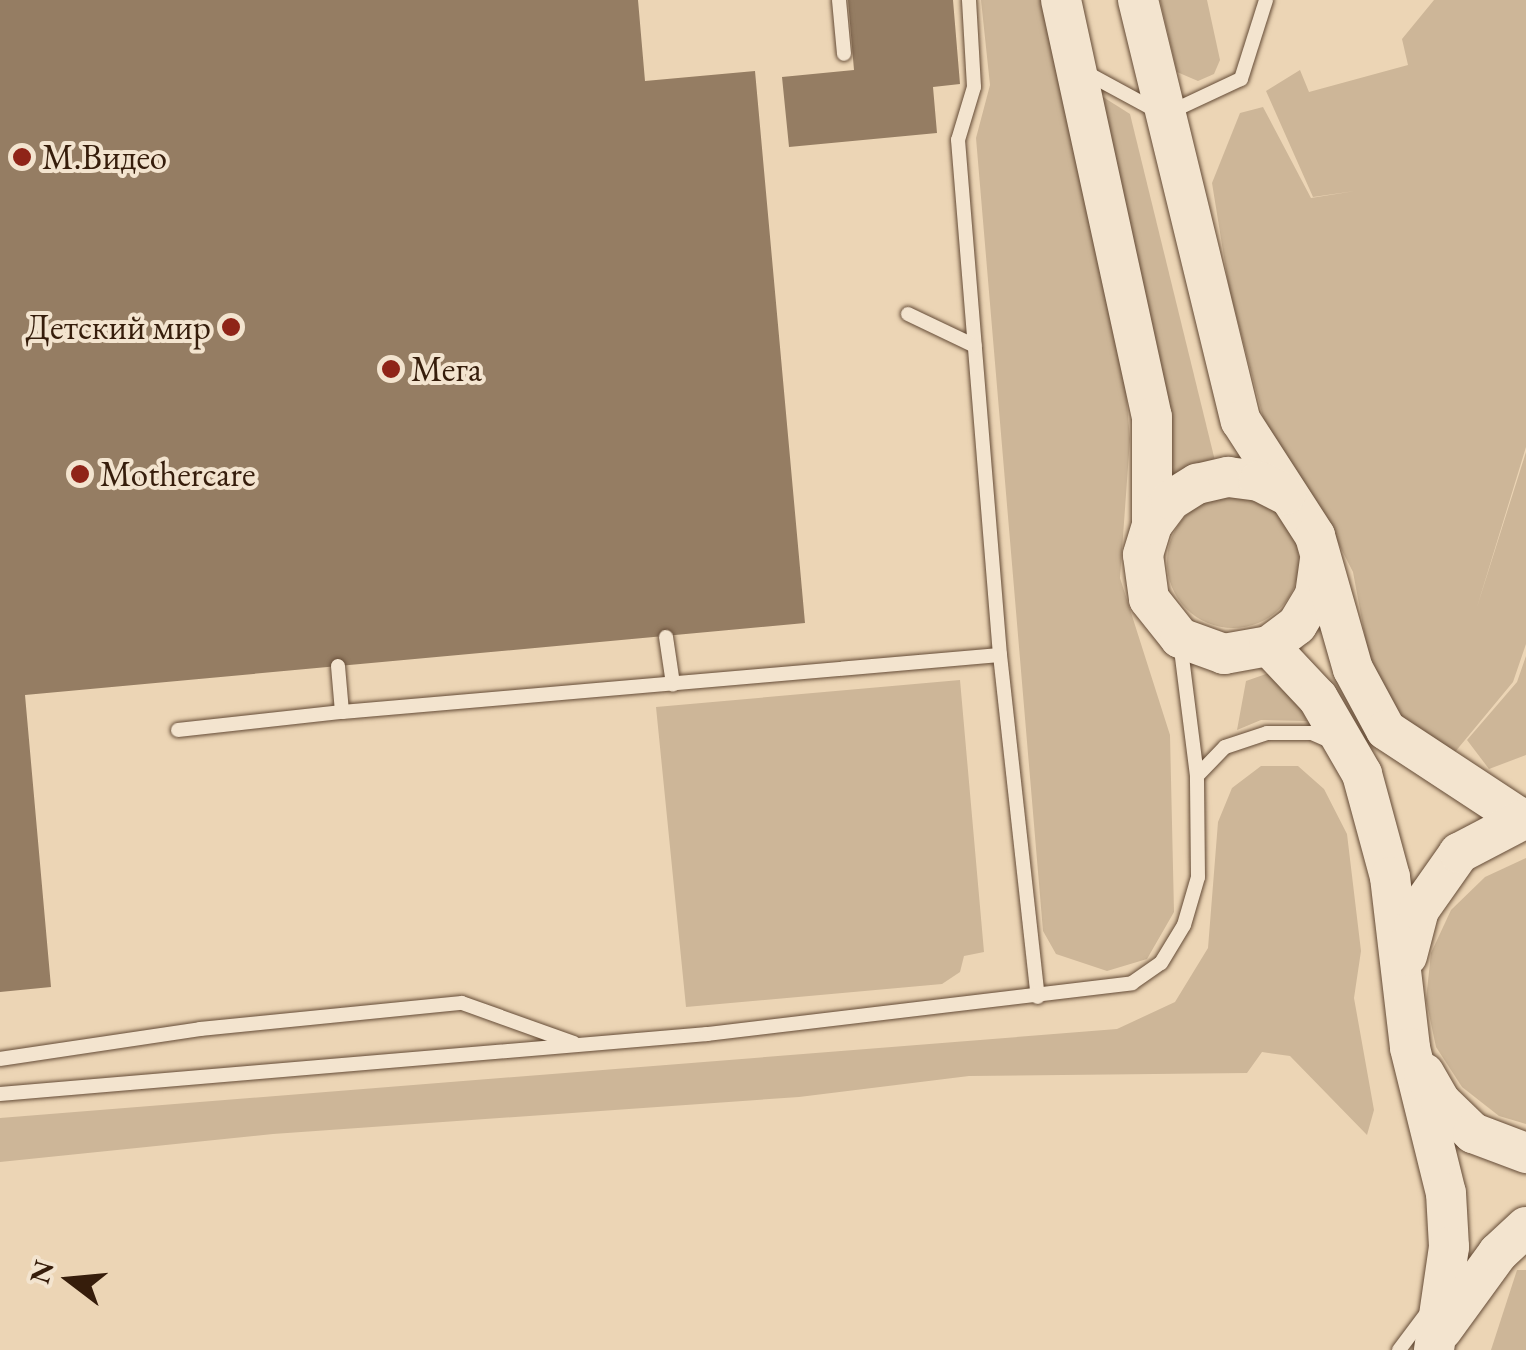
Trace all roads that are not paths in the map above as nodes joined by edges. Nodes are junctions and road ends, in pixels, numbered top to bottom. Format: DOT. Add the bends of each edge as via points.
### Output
graph roads {
  1 [pos="839,0"];
  2 [pos="969,0"];
  3 [pos="1061,0"];
  4 [pos="1138,0"];
  5 [pos="1266,0"];
  6 [pos="844,54"];
  7 [pos="1074,66"];
  8 [pos="1164,115"];
  9 [pos="908,314"];
  10 [pos="975,346"];
  11 [pos="1286,495"];
  12 [pos="1152,525"];
  13 [pos="1320,560"];
  14 [pos="666,637"];
  15 [pos="1180,638"];
  16 [pos="1269,646"];
  17 [pos="1000,654"];
  18 [pos="338,666"];
  19 [pos="673,684"];
  20 [pos="342,712"];
  21 [pos="178,730"];
  22 [pos="1347,749"];
  23 [pos="1197,776"];
  24 [pos="1523,818"];
  25 [pos="1402,990"];
  26 [pos="1038,997"];
  27 [pos="580,1045"];
  28 [pos="1410,1048"];
  29 [pos="0,1060"];
  30 [pos="0,1094"];
  31 [pos="1526,1153"];
  32 [pos="1526,1227"];
  33 [pos="1445,1289"];
  34 [pos="1437,1341"];
  35 [pos="1399,1350"];
  1 -- 6 [label="lane"];
  2 -- 10 [label="lane" via="974,87 958,140"];
  3 -- 7 [label="main road"];
  4 -- 8 [label="main road"];
  5 -- 8 [label="lane" via="1240,79"];
  7 -- 8 [label="lane"];
  7 -- 12 [label="main road" via="1152,417"];
  8 -- 11 [label="main road" via="1241,421"];
  9 -- 10 [label="lane"];
  10 -- 17 [label="lane"];
  11 -- 12 [label="main road" via="1259,481 1228,477 1171,500"];
  11 -- 13 [label="main road" via="1315,536"];
  12 -- 15 [label="main road" via="1143,578 1158,616"];
  13 -- 16 [label="main road" via="1306,610"];
  13 -- 24 [label="main road" via="1353,668 1386,730"];
  14 -- 19 [label="lane"];
  15 -- 16 [label="main road" via="1224,654"];
  15 -- 23 [label="lane"];
  16 -- 22 [label="main road" via="1318,698"];
  17 -- 19 [label="lane"];
  17 -- 26 [label="lane"];
  18 -- 20 [label="lane"];
  19 -- 20 [label="lane"];
  20 -- 21 [label="lane"];
  22 -- 23 [label="lane" via="1312,733 1268,733 1225,748"];
  22 -- 25 [label="main road" via="1362,774 1390,877"];
  23 -- 26 [label="lane" via="1198,877 1184,925 1162,963 1132,983"];
  24 -- 25 [label="main road" via="1458,854 1418,910"];
  25 -- 28 [label="main road"];
  26 -- 27 [label="lane"];
  27 -- 29 [label="lane" via="462,1003 204,1028"];
  27 -- 30 [label="lane"];
  28 -- 31 [label="main road" via="1441,1102 1474,1133"];
  28 -- 33 [label="main road" via="1446,1193"];
  32 -- 34 [label="main road" via="1498,1253"];
  33 -- 34 [label="main road"];
  33 -- 35 [label="lane"];
}
